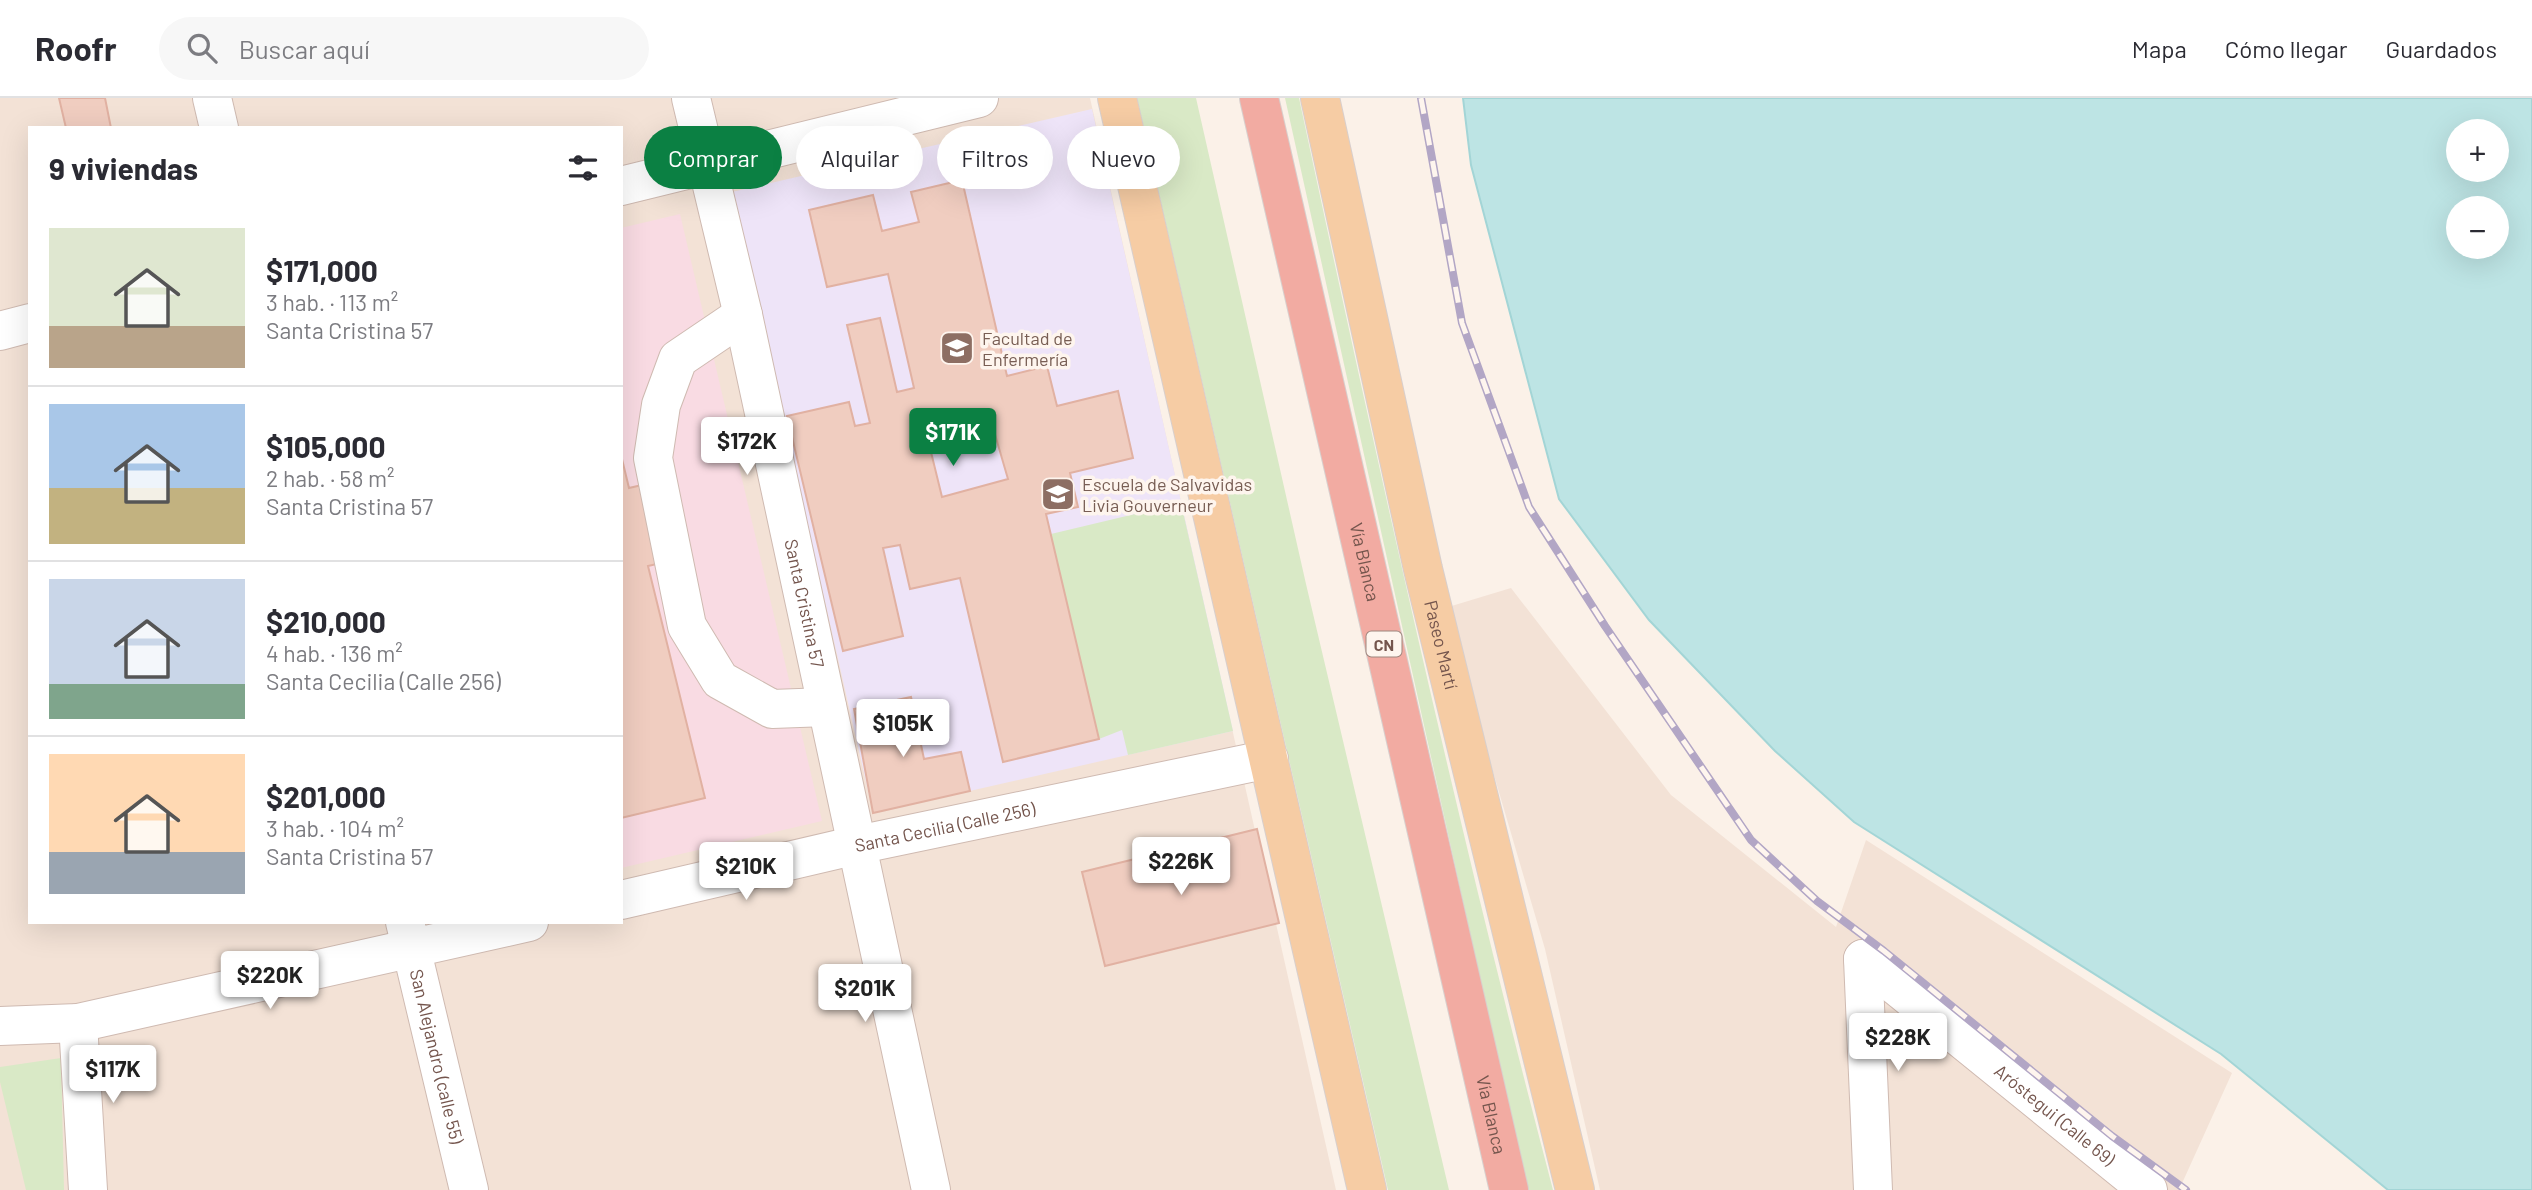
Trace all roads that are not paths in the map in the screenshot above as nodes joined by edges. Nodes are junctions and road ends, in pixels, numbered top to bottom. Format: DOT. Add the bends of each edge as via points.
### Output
graph roads {
  1 [pos="212,98"];
  2 [pos="691,98"];
  3 [pos="979,98"];
  4 [pos="1117,98"];
  5 [pos="1259,98"];
  6 [pos="1320,98"];
  7 [pos="219,126"];
  8 [pos="697,126"];
  9 [pos="782,147"];
  10 [pos="644,181"];
  11 [pos="623,186"];
  12 [pos="712,189"];
  13 [pos="743,315"];
  14 [pos="28,324"];
  15 [pos="0,331"];
  16 [pos="827,707"];
  17 [pos="1269,759"];
  18 [pos="857,845"];
  19 [pos="623,901"];
  20 [pos="512,924"];
  21 [pos="409,936"];
  22 [pos="78,1023"];
  23 [pos="0,1026"];
  24 [pos="88,1190"];
  25 [pos="469,1190"];
  26 [pos="931,1190"];
  27 [pos="1367,1190"];
  28 [pos="1509,1190"];
  29 [pos="1575,1190"];
  30 [pos="1873,1190"];
  31 [pos="2148,1190"];
  1 -- 7 [label="street"];
  2 -- 8 [label="street, Santa Cristina 57"];
  3 -- 9 [label="street"];
  4 -- 17 [label="main road"];
  5 -- 28 [label="highway, Vía Blanca / CN"];
  6 -- 29 [label="main road, Paseo Martí" via="1423,569"];
  10 -- 11 [label="street"];
  12 -- 13 [label="street, Santa Cristina 57"];
  13 -- 16 [label="street, Santa Cristina 57"];
  13 -- 16 [label="street" via="678,359 662,405 653,458 687,625 720,680 772,709"];
  14 -- 15 [label="street"];
  16 -- 18 [label="street, Santa Cristina 57"];
  17 -- 18 [label="street, Santa Cecilia (Calle 256)"];
  17 -- 27 [label="main road"];
  18 -- 19 [label="street, Santa Cecilia (Calle 256)"];
  18 -- 26 [label="street, Santa Cristina 57"];
  20 -- 21 [label="street"];
  21 -- 22 [label="street"];
  21 -- 25 [label="street, San Alejandro (calle 55)"];
  22 -- 23 [label="street"];
  22 -- 24 [label="street"];
  30 -- 31 [label="street, Aróstegui (Calle 69)" via="1863,959"];
}
